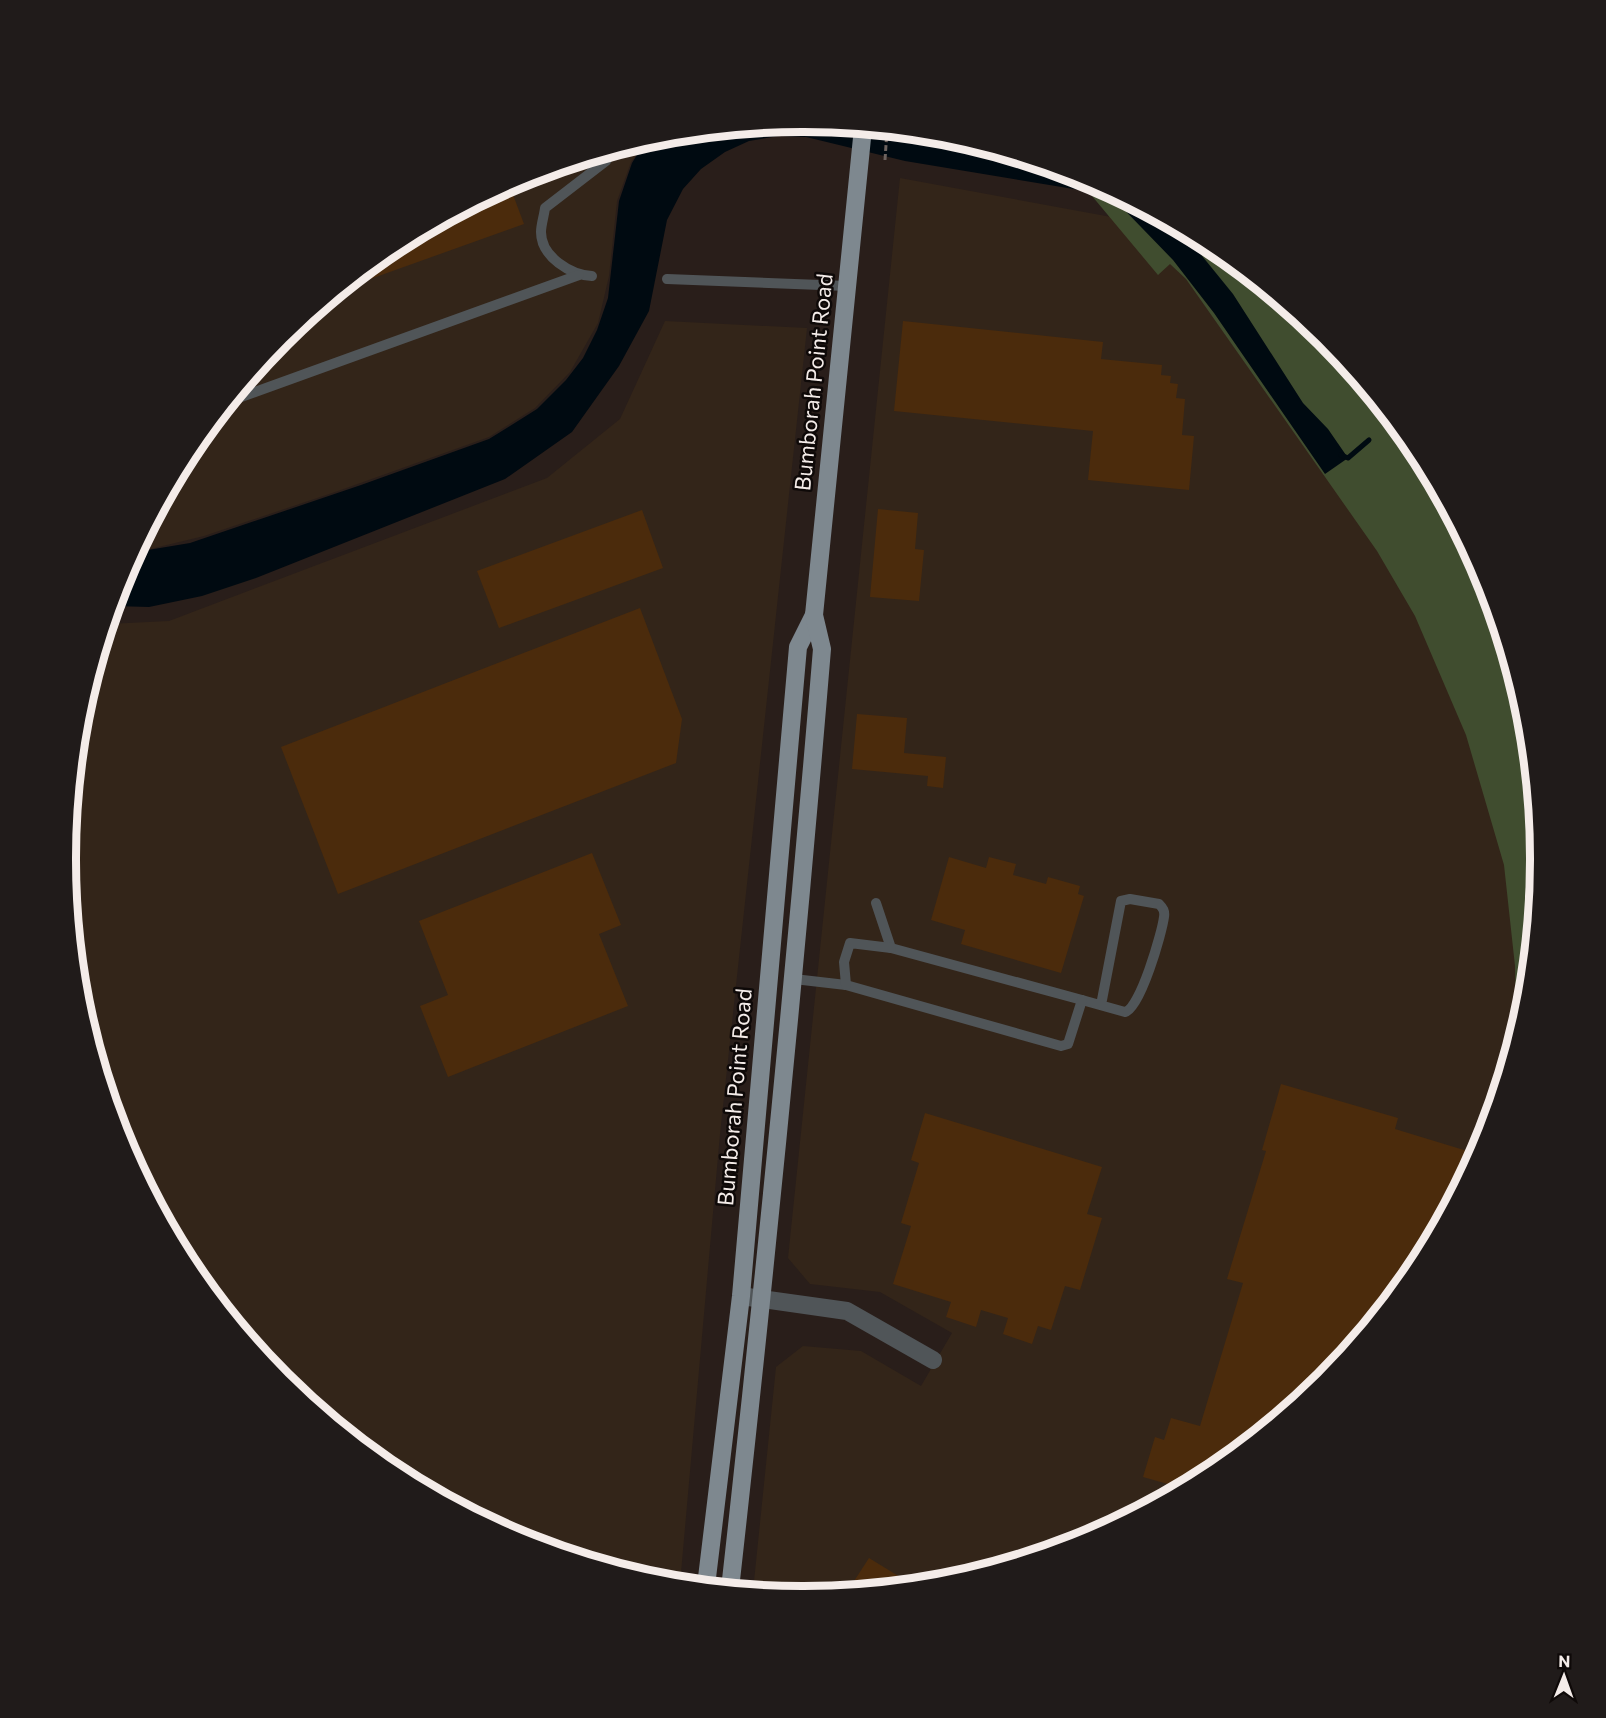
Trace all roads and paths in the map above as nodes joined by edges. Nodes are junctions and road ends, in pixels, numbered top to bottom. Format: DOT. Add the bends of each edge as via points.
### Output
graph roads {
  1 [pos="862,135"];
  2 [pos="867,136"];
  3 [pos="886,138"];
  4 [pos="860,154"];
  5 [pos="607,159"];
  6 [pos="885,160"];
  7 [pos="579,275"];
  8 [pos="592,276"];
  9 [pos="667,279"];
  10 [pos="847,286"];
  11 [pos="244,396"];
  12 [pos="814,615"];
  13 [pos="774,897"];
  14 [pos="801,899"];
  15 [pos="876,903"];
  16 [pos="891,948"];
  17 [pos="794,979"];
  18 [pos="846,985"];
  19 [pos="1082,1000"];
  20 [pos="1101,1005"];
  21 [pos="741,1296"];
  22 [pos="762,1300"];
  23 [pos="933,1360"];
  24 [pos="707,1579"];
  25 [pos="731,1581"];
  1 -- 4 [label="main road, Bumborah Point Road"];
  2 -- 4 [label="main road, Bumborah Point Road"];
  3 -- 6 [label="path"];
  4 -- 10 [label="main road, Bumborah Point Road"];
  5 -- 7 [label="lane" via="545,208 541,234 548,252"];
  7 -- 8 [label="lane"];
  7 -- 11 [label="lane"];
  9 -- 10 [label="lane"];
  10 -- 12 [label="main road, Bumborah Point Road"];
  12 -- 13 [label="main road, Bumborah Point Road" via="798,647"];
  12 -- 14 [label="main road, Bumborah Point Road" via="822,649"];
  13 -- 14 [label="street"];
  13 -- 21 [label="main road, Bumborah Point Road"];
  14 -- 17 [label="main road, Bumborah Point Road"];
  15 -- 16 [label="lane"];
  16 -- 18 [label="lane" via="850,943 844,962"];
  16 -- 19 [label="lane"];
  17 -- 18 [label="lane"];
  17 -- 22 [label="main road, Bumborah Point Road"];
  18 -- 19 [label="lane" via="1061,1046 1068,1044"];
  19 -- 20 [label="lane"];
  20 -- 20 [label="lane" via="1121,901 1159,904 1164,916 1134,1007 1125,1012"];
  21 -- 22 [label="street"];
  21 -- 24 [label="main road, Bumborah Point Road"];
  22 -- 23 [label="street" via="847,1311"];
  22 -- 25 [label="main road, Bumborah Point Road"];
}
